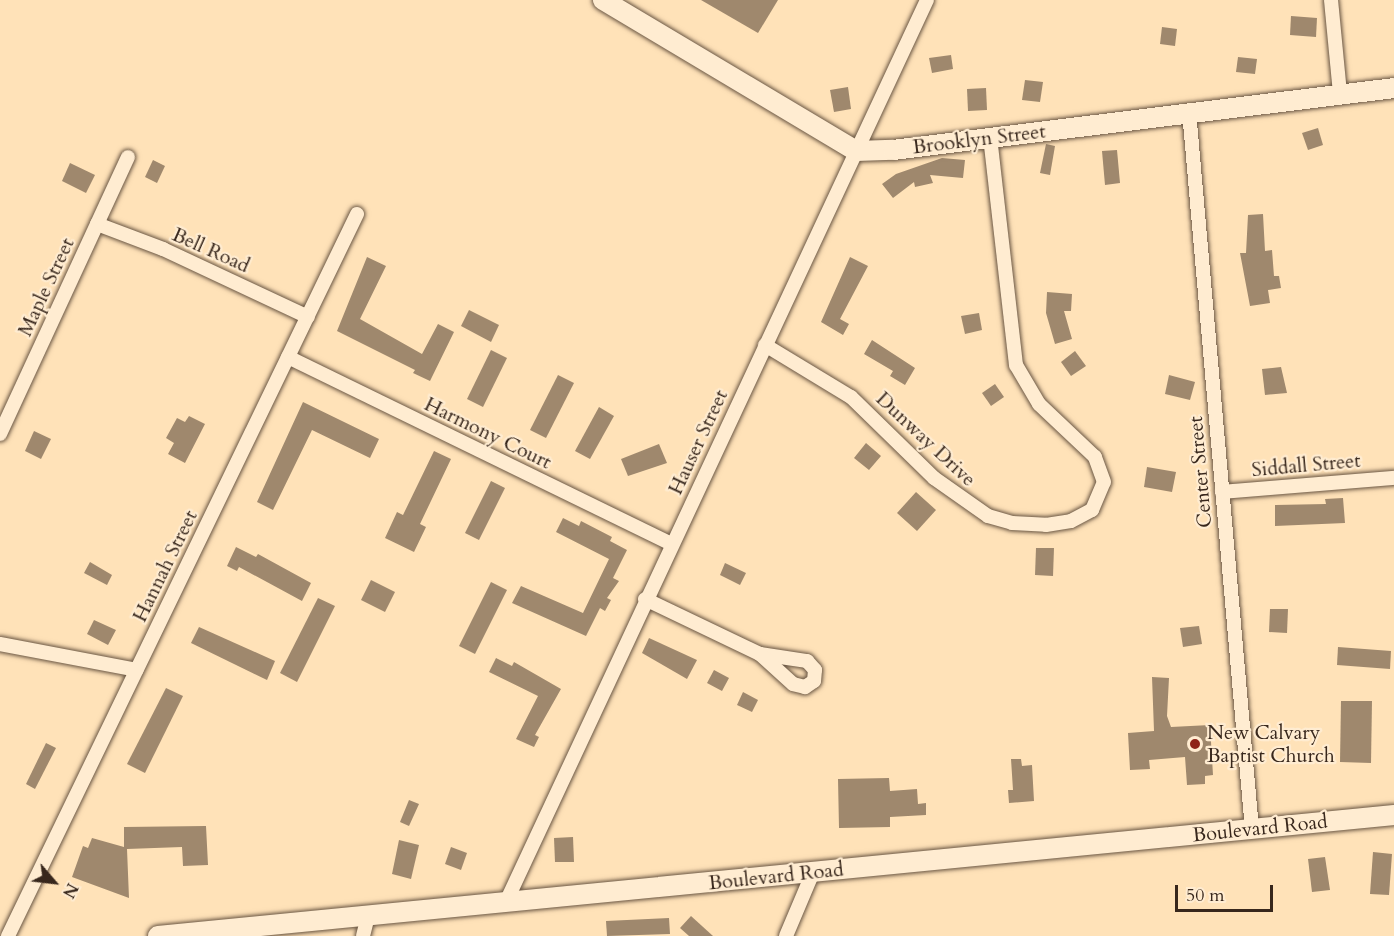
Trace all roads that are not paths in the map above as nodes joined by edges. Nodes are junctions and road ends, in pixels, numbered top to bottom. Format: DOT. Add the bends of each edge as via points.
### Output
graph roads {
  1 [pos="603,0"];
  2 [pos="927,0"];
  3 [pos="1331,0"];
  4 [pos="1394,88"];
  5 [pos="1340,94"];
  6 [pos="1189,111"];
  7 [pos="990,137"];
  8 [pos="856,151"];
  9 [pos="128,158"];
  10 [pos="357,214"];
  11 [pos="97,224"];
  12 [pos="308,316"];
  13 [pos="765,345"];
  14 [pos="288,357"];
  15 [pos="0,434"];
  16 [pos="1394,478"];
  17 [pos="1222,492"];
  18 [pos="671,544"];
  19 [pos="645,599"];
  20 [pos="0,644"];
  21 [pos="760,654"];
  22 [pos="137,670"];
  23 [pos="1394,815"];
  24 [pos="1252,829"];
  25 [pos="813,872"];
  26 [pos="506,902"];
  27 [pos="368,916"];
  28 [pos="8,936"];
  29 [pos="158,936"];
  30 [pos="363,936"];
  31 [pos="786,936"];
  1 -- 8 [label="street"];
  2 -- 8 [label="street, Hauser Street"];
  3 -- 5 [label="street"];
  4 -- 5 [label="street, Brooklyn Street"];
  5 -- 6 [label="street, Brooklyn Street"];
  6 -- 7 [label="street, Brooklyn Street"];
  6 -- 17 [label="street, Center Street"];
  7 -- 8 [label="street, Brooklyn Street"];
  7 -- 13 [label="street, Dunway Drive" via="1016,365 1040,404 1095,457 1104,482 1101,497 1092,510 1071,521 1046,525 1012,523 988,516 934,478 851,397"];
  8 -- 13 [label="street, Hauser Street"];
  9 -- 11 [label="street, Maple Street"];
  10 -- 12 [label="street, Hannah Street"];
  11 -- 12 [label="street, Bell Road" via="163,249"];
  11 -- 15 [label="street, Maple Street"];
  12 -- 14 [label="street, Hannah Street"];
  13 -- 18 [label="street, Hauser Street"];
  14 -- 18 [label="street, Harmony Court"];
  14 -- 22 [label="street, Hannah Street"];
  16 -- 17 [label="street, Siddall Street"];
  17 -- 24 [label="street, Center Street"];
  18 -- 19 [label="street, Hauser Street"];
  19 -- 21 [label="street"];
  19 -- 26 [label="street, Hauser Street"];
  20 -- 22 [label="street"];
  22 -- 28 [label="street, Hannah Street"];
  23 -- 24 [label="street, Boulevard Road"];
  24 -- 25 [label="street, Boulevard Road"];
  25 -- 26 [label="street, Boulevard Road"];
  25 -- 31 [label="street"];
  26 -- 27 [label="street, Boulevard Road"];
  27 -- 29 [label="street, Boulevard Road"];
  27 -- 30 [label="street"];
}
